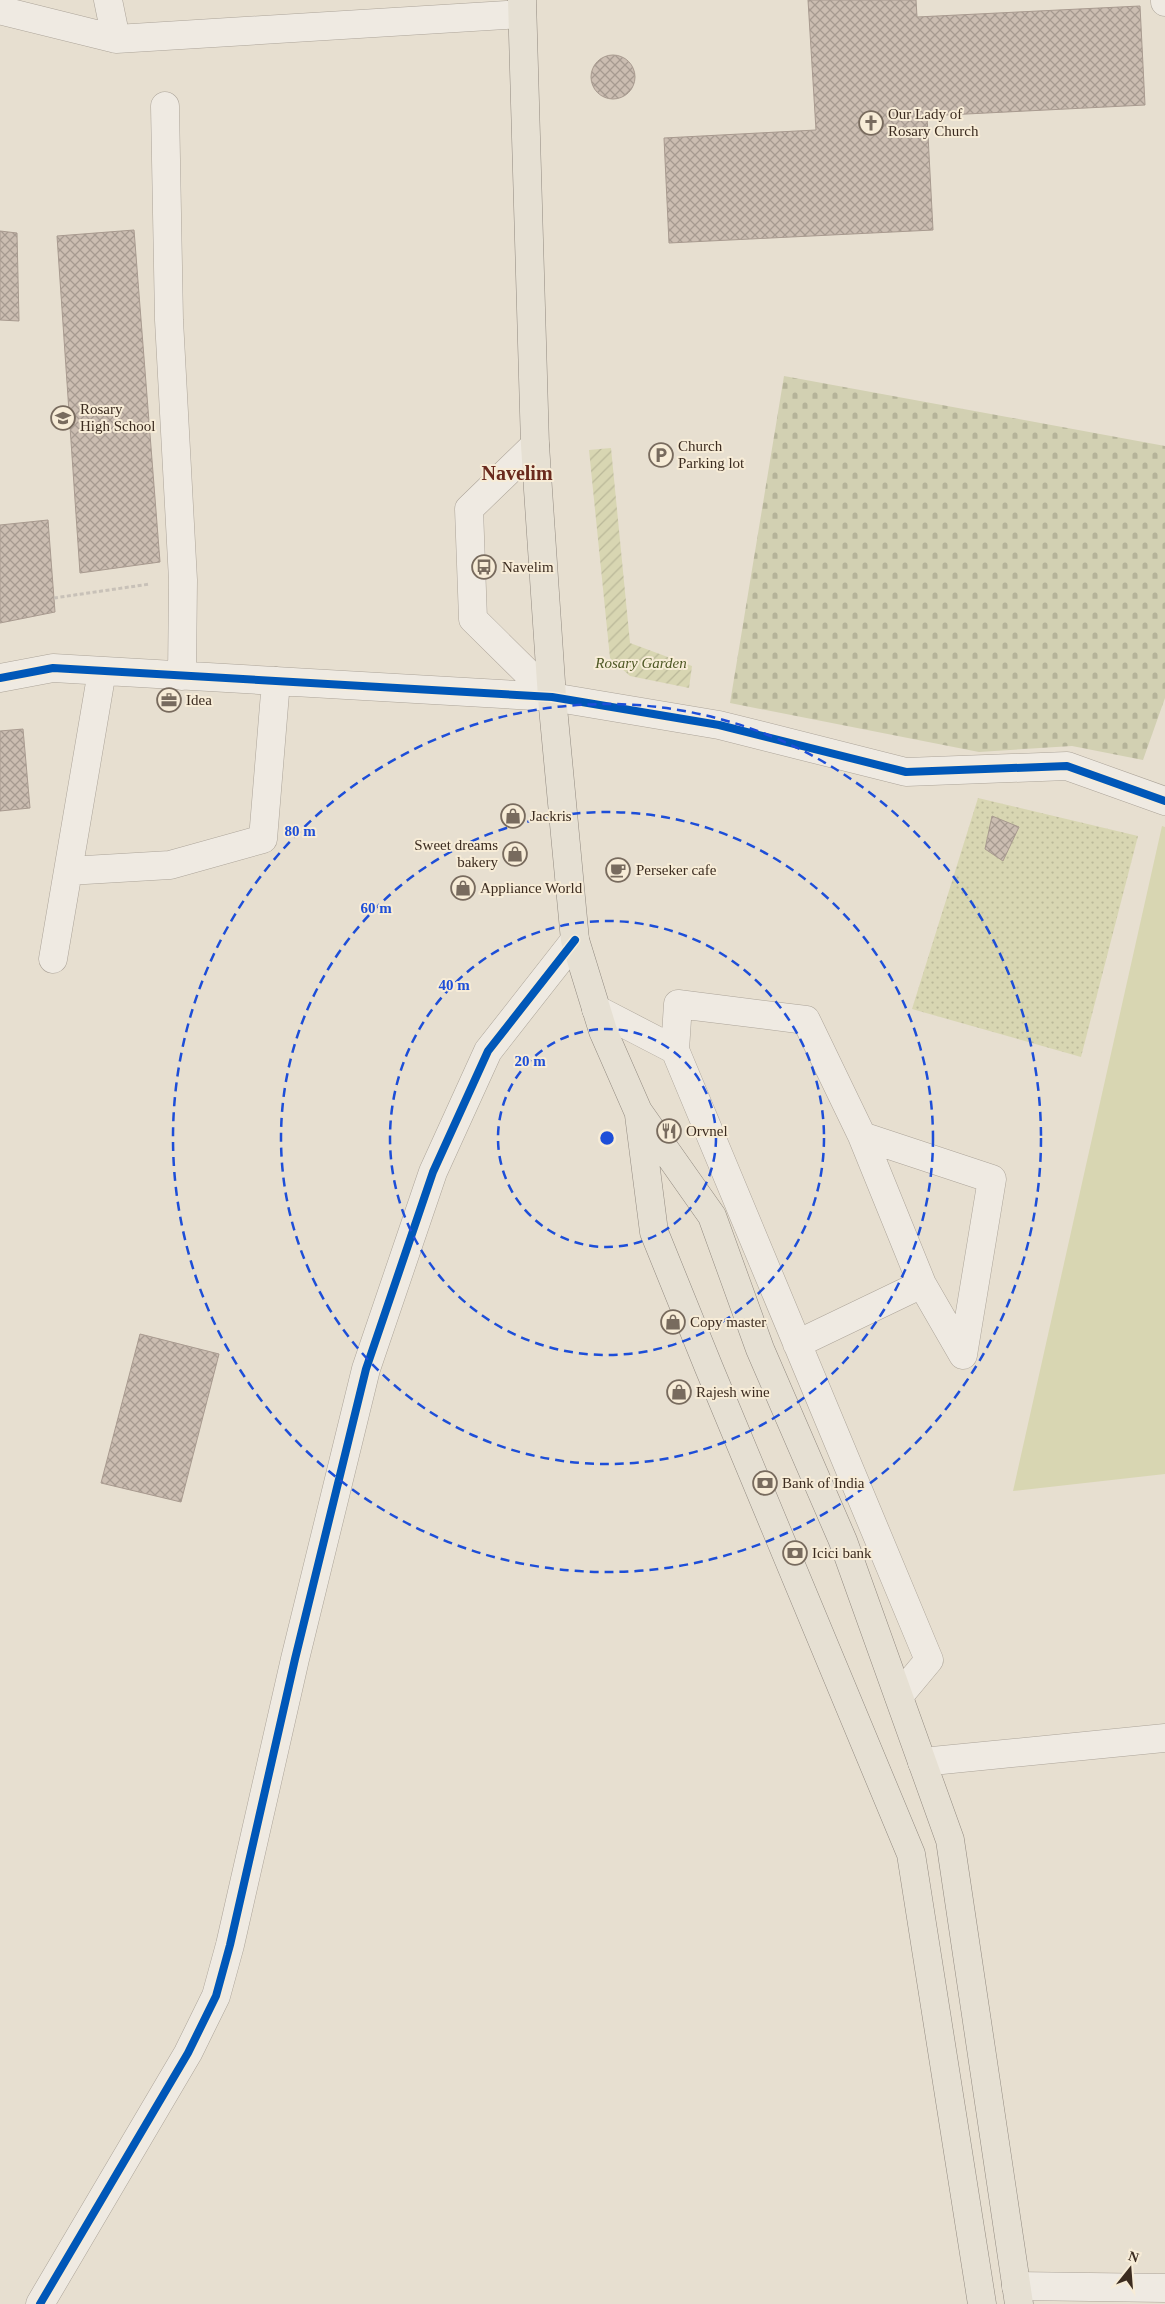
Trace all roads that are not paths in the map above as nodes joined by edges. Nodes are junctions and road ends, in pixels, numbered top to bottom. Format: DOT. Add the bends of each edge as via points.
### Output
graph roads {
  1 [pos="108,0"];
  2 [pos="0,7"];
  3 [pos="522,7"];
  4 [pos="116,39"];
  5 [pos="165,106"];
  6 [pos="535,445"];
  7 [pos="102,671"];
  8 [pos="182,676"];
  9 [pos="0,678"];
  10 [pos="276,681"];
  11 [pos="552,697"];
  12 [pos="1165,800"];
  13 [pos="68,870"];
  14 [pos="576,940"];
  15 [pos="53,959"];
  16 [pos="596,1009"];
  17 [pos="675,1050"];
  18 [pos="638,1111"];
  19 [pos="862,1136"];
  20 [pos="922,1284"];
  21 [pos="797,1344"];
  22 [pos="899,1696"];
  23 [pos="1165,1738"];
  24 [pos="922,1762"];
  25 [pos="1165,2288"];
  26 [pos="1017,2295"];
  27 [pos="40,2304"];
  28 [pos="982,2304"];
  1 -- 4 [label="street"];
  2 -- 4 [label="street" via="4,11"];
  3 -- 4 [label="street"];
  3 -- 6 [label="main road"];
  5 -- 8 [label="street" via="169,320 183,580"];
  6 -- 11 [label="main road"];
  6 -- 11 [label="street" via="469,509 473,618"];
  7 -- 8 [label="street"];
  7 -- 9 [label="street" via="53,668"];
  7 -- 13 [label="street"];
  8 -- 10 [label="street"];
  10 -- 11 [label="street"];
  10 -- 13 [label="street" via="263,840 170,865"];
  11 -- 12 [label="street" via="719,725 906,772 1067,766"];
  11 -- 14 [label="main road"];
  13 -- 15 [label="street"];
  14 -- 16 [label="main road"];
  14 -- 27 [label="street" via="488,1050 432,1172 366,1369 216,1996 188,2053"];
  16 -- 17 [label="street"];
  16 -- 18 [label="main road"];
  17 -- 19 [label="street" via="678,1004 806,1020"];
  17 -- 21 [label="street"];
  18 -- 22 [label="main road" via="712,1216 760,1348 843,1541"];
  18 -- 28 [label="main road" via="654,1232 911,1854"];
  19 -- 20 [label="street"];
  19 -- 20 [label="street" via="992,1179 963,1354"];
  20 -- 21 [label="street"];
  21 -- 22 [label="street" via="928,1660"];
  22 -- 24 [label="main road"];
  23 -- 24 [label="street"];
  24 -- 26 [label="main road" via="950,1840"];
  25 -- 26 [label="street"];
}
